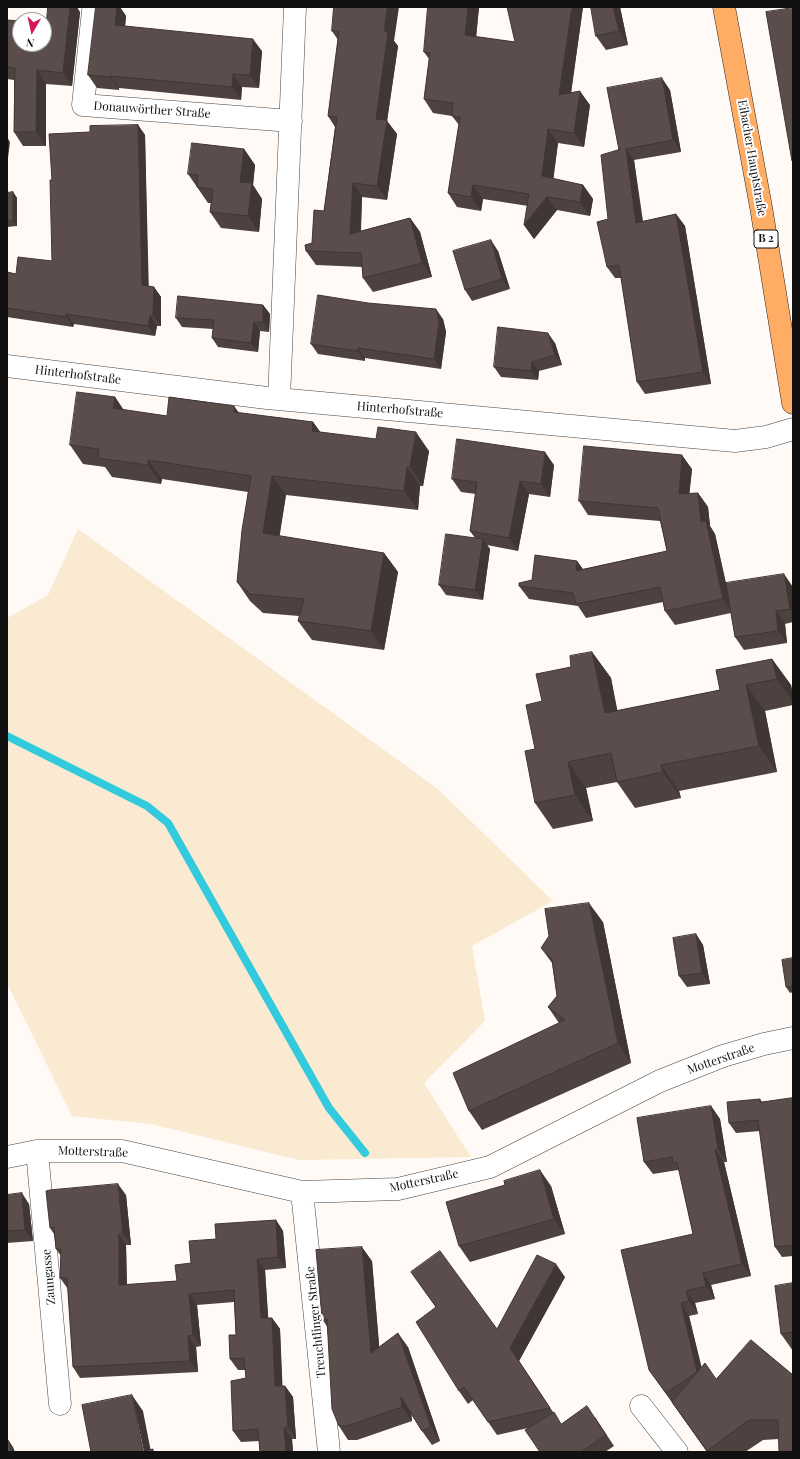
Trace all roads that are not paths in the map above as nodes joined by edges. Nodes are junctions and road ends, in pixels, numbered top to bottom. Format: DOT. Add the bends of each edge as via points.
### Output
graph roads {
  1 [pos="295,7"];
  2 [pos="724,7"];
  3 [pos="93,10"];
  4 [pos="291,121"];
  5 [pos="7,366"];
  6 [pos="279,399"];
  7 [pos="793,404"];
  8 [pos="793,429"];
  9 [pos="793,1038"];
  10 [pos="37,1151"];
  11 [pos="7,1157"];
  12 [pos="302,1192"];
  13 [pos="60,1404"];
  14 [pos="641,1406"];
  15 [pos="329,1452"];
  16 [pos="677,1452"];
  1 -- 4 [label="street"];
  2 -- 7 [label="main road, Eibacher Hauptstraße / B 2" via="761,207"];
  3 -- 4 [label="street, Donauwörther Straße" via="83,105"];
  4 -- 6 [label="street"];
  5 -- 6 [label="street, Hinterhofstraße"];
  6 -- 8 [label="street, Hinterhofstraße" via="735,441 766,437"];
  9 -- 12 [label="street, Motterstraße" via="723,1056 660,1081 490,1167 398,1189"];
  10 -- 11 [label="street, Motterstraße"];
  10 -- 12 [label="street, Motterstraße" via="122,1151"];
  10 -- 13 [label="street, Zaungasse"];
  12 -- 15 [label="street, Treuchtlinger Straße"];
  14 -- 16 [label="street"];
}
